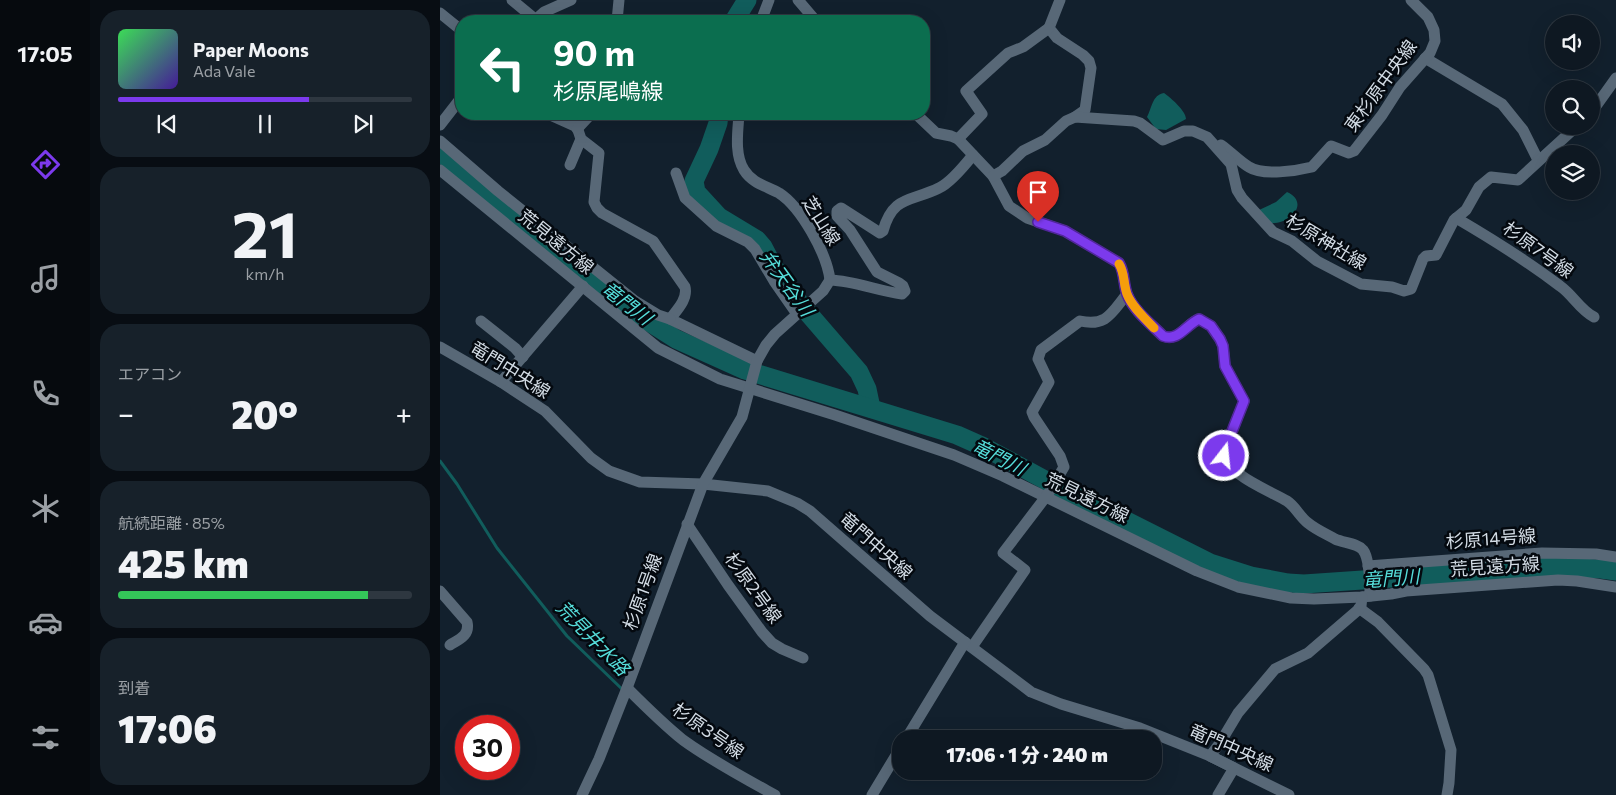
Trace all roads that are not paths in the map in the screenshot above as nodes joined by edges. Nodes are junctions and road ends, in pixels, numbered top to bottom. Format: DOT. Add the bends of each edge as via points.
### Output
graph roads {
  1 [pos="512,0"];
  2 [pos="571,0"];
  3 [pos="619,0"];
  4 [pos="769,0"];
  5 [pos="798,0"];
  6 [pos="1060,0"];
  7 [pos="1412,0"];
  8 [pos="440,13"];
  9 [pos="511,14"];
  10 [pos="516,15"];
  11 [pos="529,15"];
  12 [pos="551,15"];
  13 [pos="617,15"];
  14 [pos="763,15"];
  15 [pos="811,15"];
  16 [pos="455,25"];
  17 [pos="1049,28"];
  18 [pos="1425,58"];
  19 [pos="1616,78"];
  20 [pos="1600,100"];
  21 [pos="455,106"];
  22 [pos="1075,117"];
  23 [pos="561,120"];
  24 [pos="587,120"];
  25 [pos="739,120"];
  26 [pos="922,120"];
  27 [pos="440,125"];
  28 [pos="579,134"];
  29 [pos="1567,135"];
  30 [pos="1207,137"];
  31 [pos="958,139"];
  32 [pos="440,141"];
  33 [pos="974,155"];
  34 [pos="1538,160"];
  35 [pos="570,165"];
  36 [pos="440,170"];
  37 [pos="676,173"];
  38 [pos="993,176"];
  39 [pos="1456,218"];
  40 [pos="830,280"];
  41 [pos="583,286"];
  42 [pos="1127,294"];
  43 [pos="801,311"];
  44 [pos="1594,317"];
  45 [pos="670,319"];
  46 [pos="481,321"];
  47 [pos="440,347"];
  48 [pos="523,357"];
  49 [pos="756,362"];
  50 [pos="501,382"];
  51 [pos="750,385"];
  52 [pos="703,484"];
  53 [pos="1047,496"];
  54 [pos="687,524"];
  55 [pos="1616,557"];
  56 [pos="1368,567"];
  57 [pos="1616,587"];
  58 [pos="440,591"];
  59 [pos="1367,595"];
  60 [pos="1359,608"];
  61 [pos="450,645"];
  62 [pos="968,645"];
  63 [pos="803,658"];
  64 [pos="626,691"];
  65 [pos="912,730"];
  66 [pos="1210,756"];
  67 [pos="892,762"];
  68 [pos="1234,768"];
  69 [pos="582,795"];
  70 [pos="775,795"];
  71 [pos="872,795"];
  72 [pos="1218,795"];
  73 [pos="1289,795"];
  74 [pos="1446,795"];
  1 -- 11 [label="street"];
  2 -- 12 [label="street"];
  3 -- 13 [label="street"];
  4 -- 14 [label="street"];
  5 -- 15 [label="street"];
  6 -- 17 [label="street"];
  7 -- 18 [label="street, 東杉原中央線" via="1428,17 1434,30 1434,42"];
  8 -- 16 [label="street"];
  9 -- 10 [label="street"];
  17 -- 22 [label="street" via="1057,38 1089,61 1091,68 1085,110"];
  17 -- 31 [label="street" via="1023,47 1008,53 966,91 982,114"];
  18 -- 30 [label="street, 東杉原中央線" via="1400,87 1358,148 1348,153 1331,146 1312,167 1258,172"];
  18 -- 34 [label="street" via="1502,104 1523,130"];
  19 -- 20 [label="street"];
  21 -- 27 [label="street"];
  22 -- 30 [label="street" via="1134,121 1163,140 1184,131"];
  22 -- 38 [label="street" via="1045,140 1023,151"];
  23 -- 28 [label="street" via="577,127"];
  24 -- 28 [label="street"];
  25 -- 40 [label="street, 芝山線" via="738,150 743,169 750,178 778,193 800,212 829,268"];
  26 -- 31 [label="street" via="936,133"];
  28 -- 35 [label="street"];
  28 -- 45 [label="street" via="599,153 594,202 597,208 653,241 685,287 684,300"];
  29 -- 34 [label="street, 杉原神社線"];
  30 -- 39 [label="street, 杉原神社線" via="1231,164 1242,198 1273,232 1292,241 1317,261 1361,284 1404,291 1411,289 1423,259 1436,255"];
  31 -- 33 [label="street"];
  32 -- 45 [label="street" via="635,301"];
  33 -- 38 [label="street"];
  33 -- 40 [label="street" via="941,187 895,206 880,233 841,208 837,211 837,216 877,272 903,286 905,291 902,294"];
  34 -- 39 [label="street, 杉原神社線" via="1518,180 1487,179 1466,210"];
  36 -- 41 [label="street, 荒見遠方線"];
  37 -- 43 [label="street" via="685,198 716,226 748,242 770,275"];
  38 -- 42 [label="street" via="1009,206 1027,218 1065,231 1119,263"];
  39 -- 44 [label="street, 杉原7号線" via="1492,238 1563,288 1586,313"];
  40 -- 43 [label="street, 杉原1号線"];
  41 -- 48 [label="street"];
  41 -- 51 [label="street, 荒見遠方線" via="658,348 720,379"];
  42 -- 53 [label="street" via="1104,321 1080,321 1042,350 1038,359 1049,382 1032,412 1064,467"];
  42 -- 56 [label="street" via="1163,336 1174,338 1199,319 1211,326 1223,346 1225,366 1244,401 1225,449 1228,463 1263,490 1288,502 1309,524 1343,543 1362,549"];
  43 -- 49 [label="street, 杉原1号線" via="766,345"];
  45 -- 49 [label="street"];
  46 -- 48 [label="street"];
  47 -- 50 [label="street, 竜門中央線"];
  48 -- 50 [label="street"];
  49 -- 51 [label="street, 杉原1号線"];
  50 -- 52 [label="street, 竜門中央線" via="545,411 591,458 609,471 640,482"];
  51 -- 52 [label="street, 杉原1号線" via="742,417"];
  51 -- 53 [label="street, 荒見遠方線" via="954,455"];
  52 -- 54 [label="street, 杉原1号線"];
  52 -- 62 [label="street, 竜門中央線" via="768,491 797,503"];
  53 -- 59 [label="street, 荒見遠方線" via="1198,571 1238,587 1291,598 1333,599"];
  53 -- 62 [label="street" via="1003,553 1025,570"];
  54 -- 63 [label="street, 杉原2号線" via="762,632 772,643"];
  54 -- 64 [label="street, 杉原1号線"];
  55 -- 56 [label="street, 杉原14号線" via="1542,553"];
  56 -- 59 [label="street"];
  57 -- 59 [label="street, 荒見遠方線" via="1558,580"];
  58 -- 61 [label="street" via="468,627 465,635"];
  59 -- 60 [label="street"];
  60 -- 66 [label="street" via="1308,653 1275,669 1238,714"];
  60 -- 74 [label="street" via="1378,622 1428,675 1451,750 1450,783"];
  62 -- 65 [label="street"];
  62 -- 66 [label="street, 竜門中央線" via="1046,699 1140,728"];
  64 -- 69 [label="street, 杉原1号線"];
  64 -- 70 [label="street, 杉原3号線" via="684,740"];
  66 -- 68 [label="street, 竜門中央線"];
  67 -- 71 [label="street"];
  68 -- 72 [label="street"];
  68 -- 73 [label="street, 竜門中央線"];
}
